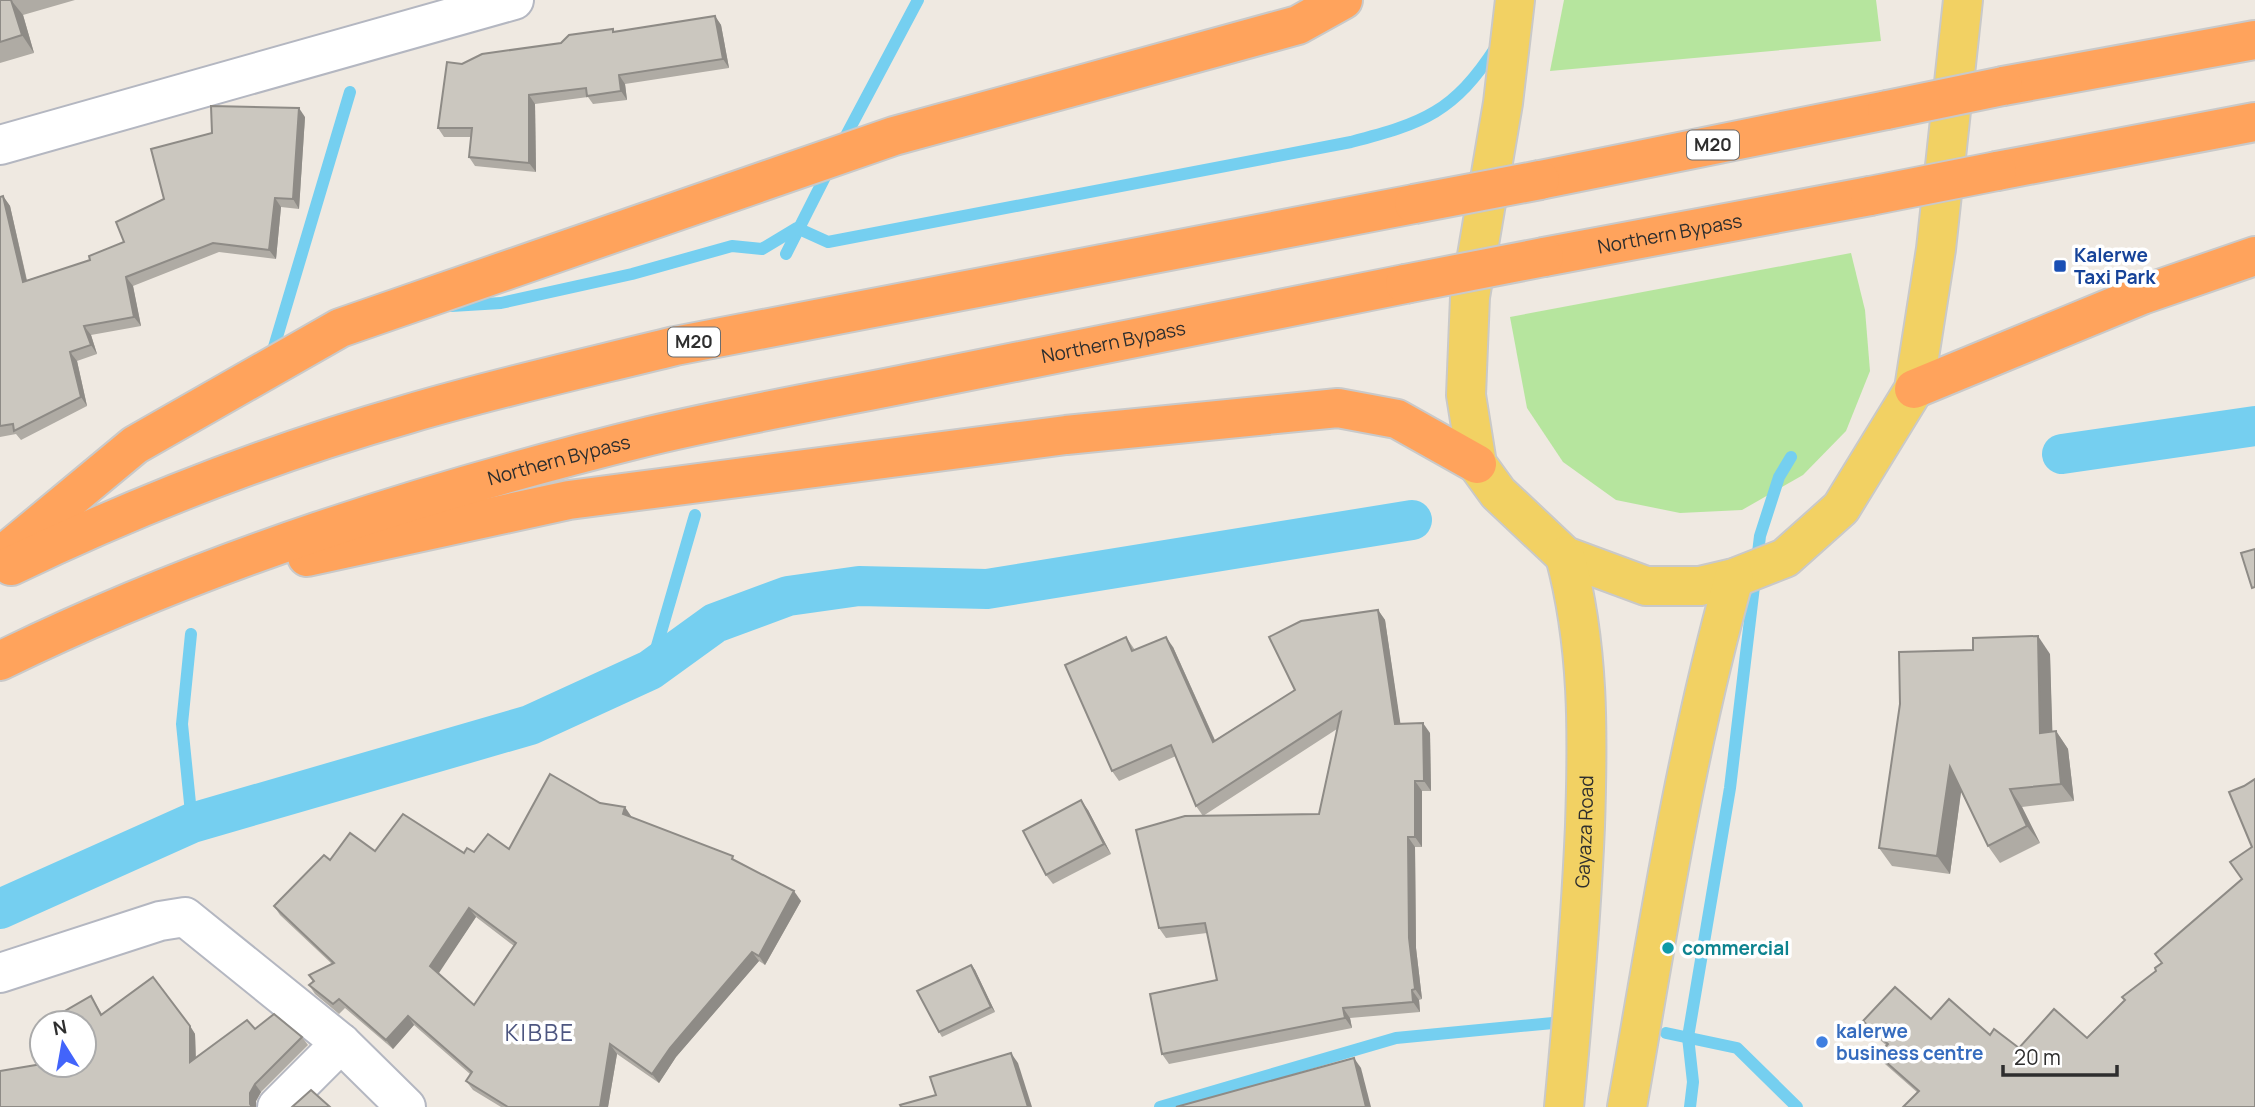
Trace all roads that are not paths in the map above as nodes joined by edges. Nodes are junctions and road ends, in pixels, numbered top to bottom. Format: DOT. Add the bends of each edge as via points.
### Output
graph roads {
  1 [pos="514,0"];
  2 [pos="1343,0"];
  3 [pos="1515,0"];
  4 [pos="1963,0"];
  5 [pos="2255,40"];
  6 [pos="2255,122"];
  7 [pos="0,145"];
  8 [pos="2255,256"];
  9 [pos="1914,389"];
  10 [pos="1477,464"];
  11 [pos="0,556"];
  12 [pos="1565,556"];
  13 [pos="0,571"];
  14 [pos="1734,578"];
  15 [pos="172,586"];
  16 [pos="0,661"];
  17 [pos="0,973"];
  18 [pos="341,1043"];
  19 [pos="277,1107"];
  20 [pos="407,1107"];
  21 [pos="1564,1107"];
  22 [pos="1627,1107"];
  1 -- 7 [label="street"];
  2 -- 11 [label="highway" via="1298,25 894,136 340,328 135,445"];
  3 -- 10 [label="main road" via="1503,103 1470,298 1466,395"];
  4 -- 9 [label="main road" via="1936,249"];
  5 -- 13 [label="highway, M20, bridge" via="675,346 407,414 232,472"];
  6 -- 15 [label="highway, Northern Bypass, bridge" via="1405,284 652,436 332,526"];
  8 -- 9 [label="highway" via="2142,295"];
  9 -- 14 [label="main road" via="1841,508 1785,558"];
  10 -- 12 [label="main road" via="1498,493"];
  10 -- 15 [label="highway" via="1397,419 1338,408 1066,435 569,500"];
  12 -- 14 [label="main road" via="1646,586 1700,586"];
  12 -- 21 [label="main road, Gayaza Road" via="1575,593 1587,688 1578,958"];
  14 -- 22 [label="main road" via="1708,668 1685,778"];
  15 -- 16 [label="highway, Northern Bypass"];
  17 -- 18 [label="street" via="185,917"];
  18 -- 19 [label="street"];
  18 -- 20 [label="street"];
}
